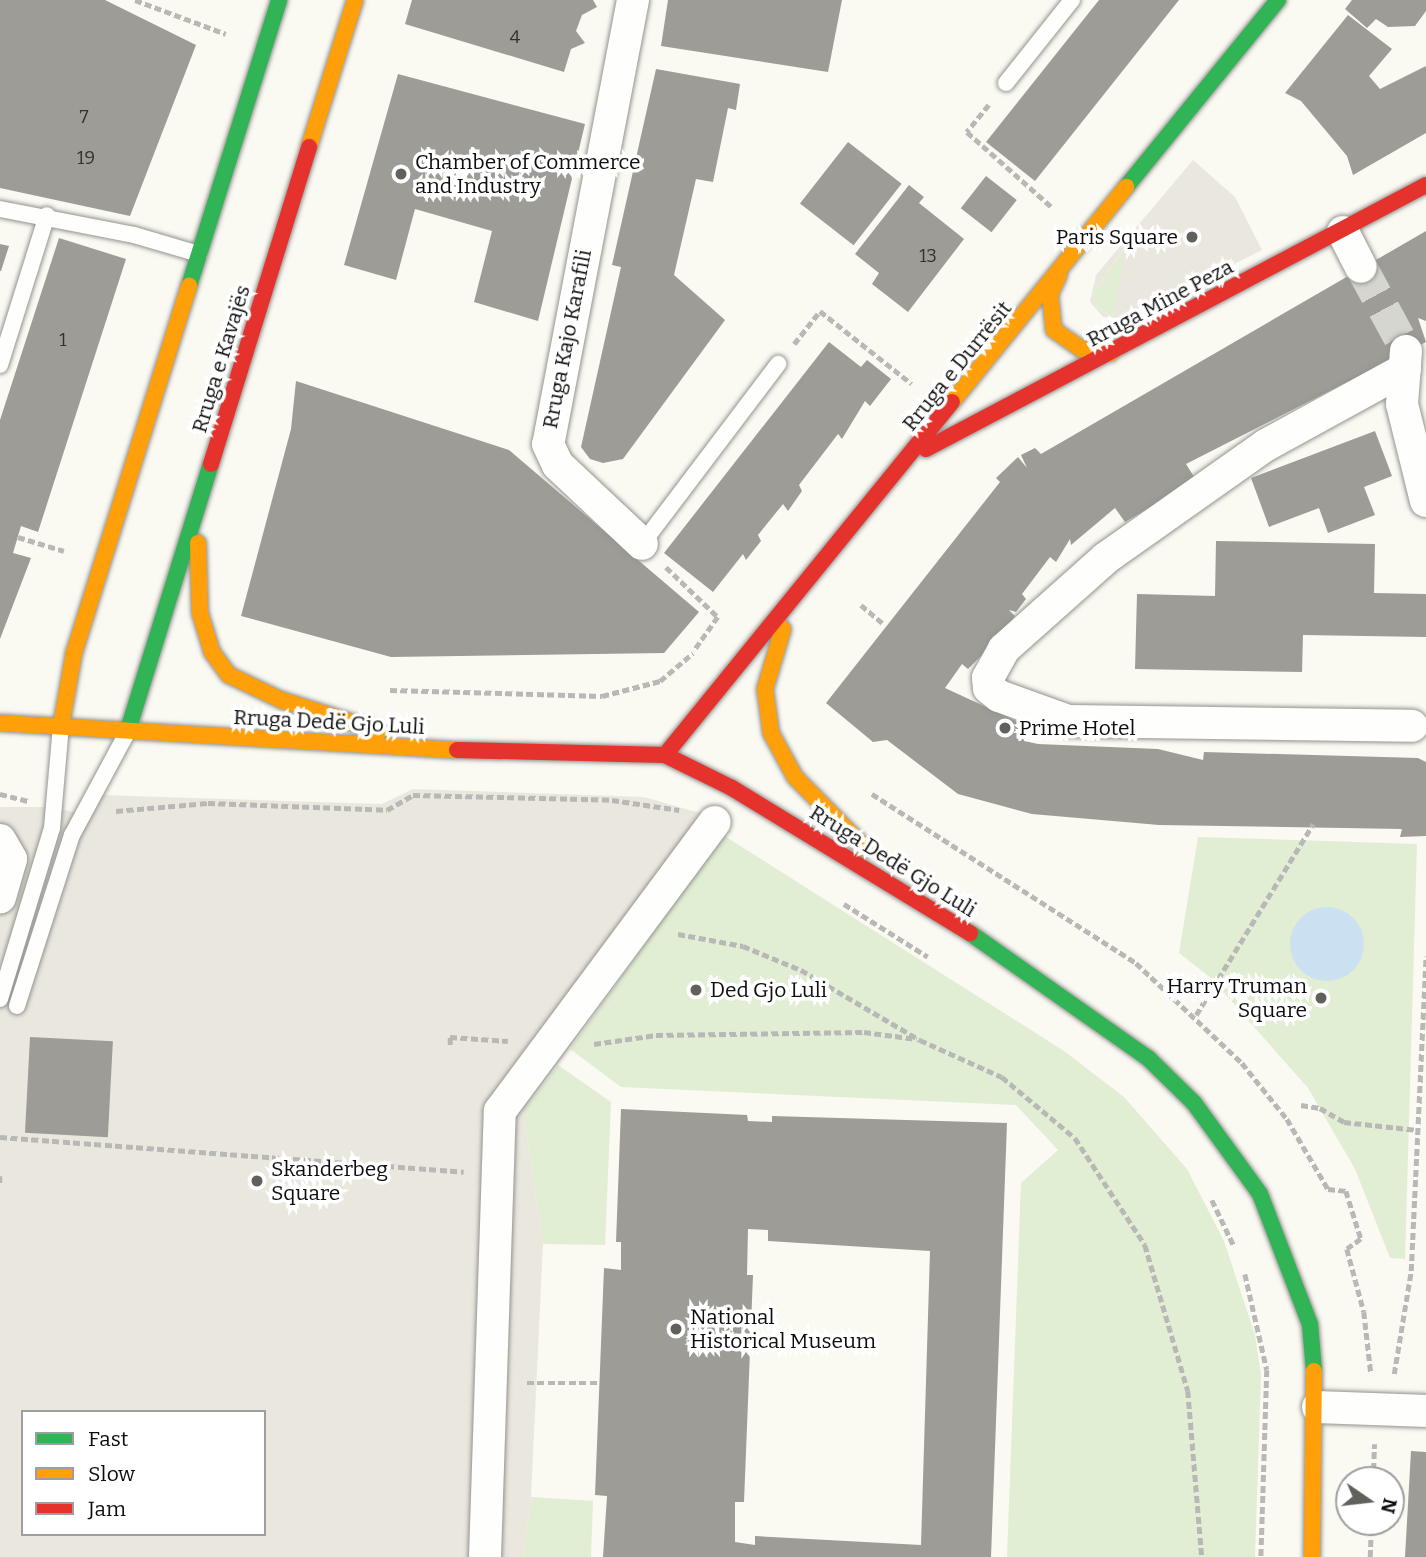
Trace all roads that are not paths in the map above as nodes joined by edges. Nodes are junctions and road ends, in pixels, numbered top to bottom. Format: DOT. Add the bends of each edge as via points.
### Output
graph roads {
  1 [pos="278,0"];
  2 [pos="355,0"];
  3 [pos="633,0"];
  4 [pos="1072,0"];
  5 [pos="1278,0"];
  6 [pos="1006,83"];
  7 [pos="1426,184"];
  8 [pos="0,209"];
  9 [pos="47,215"];
  10 [pos="1343,232"];
  11 [pos="199,254"];
  12 [pos="1361,267"];
  13 [pos="1061,270"];
  14 [pos="5,331"];
  15 [pos="1111,353"];
  16 [pos="778,364"];
  17 [pos="0,365"];
  18 [pos="911,457"];
  19 [pos="203,488"];
  20 [pos="1426,501"];
  21 [pos="642,544"];
  22 [pos="790,607"];
  23 [pos="0,723"];
  24 [pos="61,726"];
  25 [pos="1412,726"];
  26 [pos="128,730"];
  27 [pos="442,750"];
  28 [pos="665,755"];
  29 [pos="715,822"];
  30 [pos="0,840"];
  31 [pos="0,897"];
  32 [pos="920,898"];
  33 [pos="0,999"];
  34 [pos="17,1006"];
  35 [pos="1318,1407"];
  36 [pos="1426,1411"];
  37 [pos="485,1557"];
  38 [pos="1311,1557"];
  1 -- 11 [label="main road"];
  2 -- 19 [label="main road, Rruga e Kavajës"];
  3 -- 21 [label="street, Rruga Kajo Karafili" via="548,444 558,465"];
  4 -- 6 [label="lane"];
  5 -- 13 [label="main road, Rruga e Durrësit"];
  7 -- 10 [label="main road, Rruga Mine Peza"];
  8 -- 9 [label="lane"];
  9 -- 11 [label="lane"];
  9 -- 14 [label="lane"];
  10 -- 12 [label="street"];
  10 -- 15 [label="main road, Rruga Mine Peza"];
  11 -- 24 [label="main road" via="74,653"];
  13 -- 15 [label="main road" via="1050,294 1054,330 1082,349"];
  13 -- 18 [label="main road, Rruga e Durrësit"];
  14 -- 17 [label="lane"];
  15 -- 18 [label="main road, Rruga Mine Peza"];
  16 -- 21 [label="lane"];
  18 -- 22 [label="main road, Rruga e Durrësit"];
  19 -- 26 [label="main road, Rruga e Kavajës"];
  19 -- 27 [label="main road" via="195,573 200,612 212,652 229,675 281,700"];
  20 -- 25 [label="street" via="1402,404 1405,360 1266,444 1107,558 1004,649 988,678 989,688 999,696 1068,721"];
  22 -- 28 [label="main road, Rruga e Durrësit"];
  22 -- 32 [label="main road" via="765,689 771,733 795,777"];
  23 -- 24 [label="main road, Rruga Dedë Gjo Luli"];
  24 -- 26 [label="main road, Rruga Dedë Gjo Luli"];
  24 -- 33 [label="lane" via="52,828"];
  26 -- 27 [label="main road, Rruga Dedë Gjo Luli"];
  26 -- 34 [label="lane" via="72,835"];
  27 -- 28 [label="main road, Rruga Dedë Gjo Luli"];
  28 -- 32 [label="main road, Rruga Dedë Gjo Luli" via="732,788"];
  29 -- 37 [label="street" via="505,1099 497,1124"];
  30 -- 31 [label="street" via="11,859"];
  32 -- 35 [label="main road, Rruga Dedë Gjo Luli" via="1148,1058 1231,1150 1260,1194 1301,1290 1310,1324"];
  35 -- 36 [label="street"];
  35 -- 38 [label="main road, Rruga Dedë Gjo Luli"];
}
